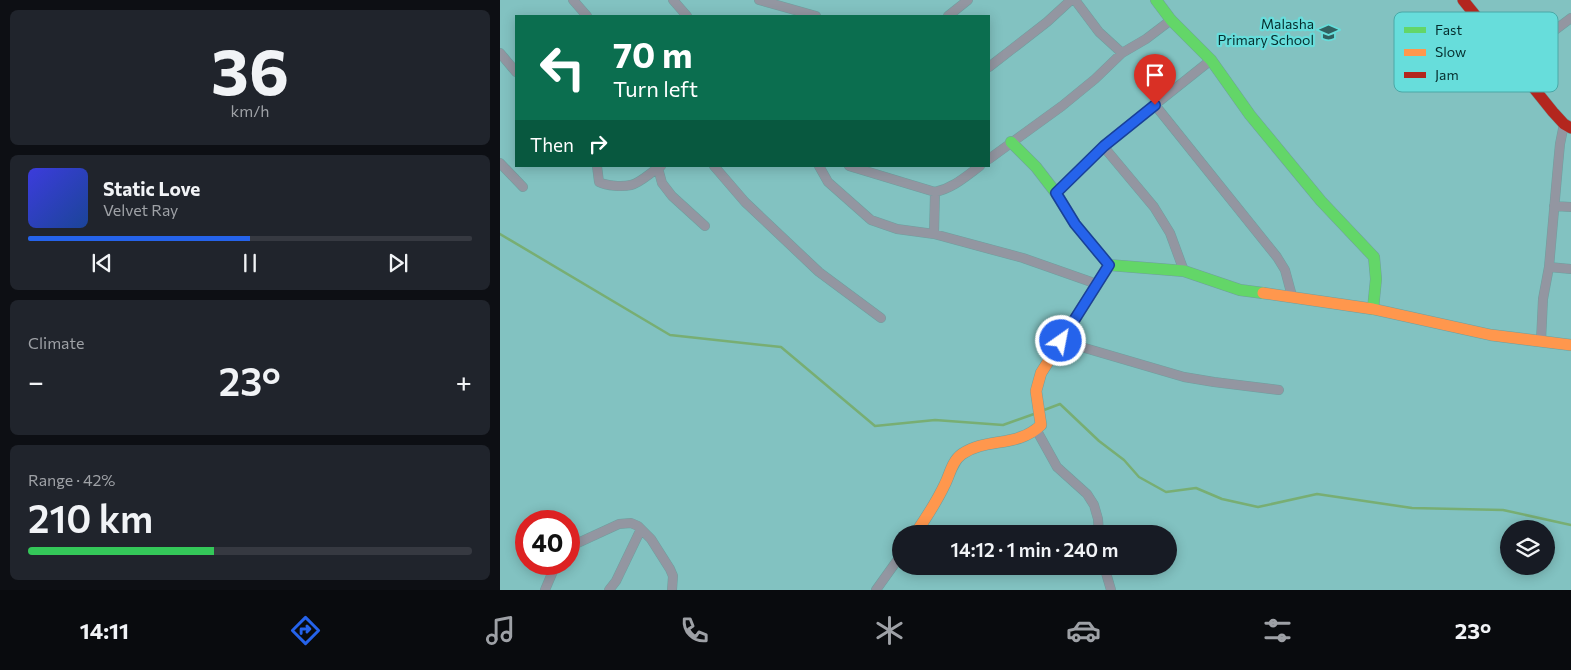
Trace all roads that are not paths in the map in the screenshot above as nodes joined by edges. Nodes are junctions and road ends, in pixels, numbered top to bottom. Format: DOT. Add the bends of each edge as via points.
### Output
graph roads {
  1 [pos="573,0"];
  2 [pos="673,0"];
  3 [pos="759,0"];
  4 [pos="968,0"];
  5 [pos="1071,0"];
  6 [pos="1075,0"];
  7 [pos="1156,0"];
  8 [pos="1466,1"];
  9 [pos="1474,12"];
  10 [pos="585,15"];
  11 [pos="686,15"];
  12 [pos="812,15"];
  13 [pos="949,15"];
  14 [pos="1571,18"];
  15 [pos="1171,20"];
  16 [pos="1558,28"];
  17 [pos="500,53"];
  18 [pos="1122,53"];
  19 [pos="1211,60"];
  20 [pos="990,66"];
  21 [pos="515,71"];
  22 [pos="1538,92"];
  23 [pos="1155,105"];
  24 [pos="1568,126"];
  25 [pos="1011,142"];
  26 [pos="1104,146"];
  27 [pos="990,158"];
  28 [pos="500,163"];
  29 [pos="597,167"];
  30 [pos="659,167"];
  31 [pos="715,167"];
  32 [pos="820,167"];
  33 [pos="852,167"];
  34 [pos="979,167"];
  35 [pos="522,187"];
  36 [pos="935,192"];
  37 [pos="1056,193"];
  38 [pos="1554,206"];
  39 [pos="1571,207"];
  40 [pos="705,226"];
  41 [pos="934,234"];
  42 [pos="1109,265"];
  43 [pos="1548,267"];
  44 [pos="1571,269"];
  45 [pos="1184,271"];
  46 [pos="1097,284"];
  47 [pos="1292,296"];
  48 [pos="1373,309"];
  49 [pos="882,318"];
  50 [pos="1061,341"];
  51 [pos="1541,341"];
  52 [pos="1571,345"];
  53 [pos="1280,390"];
  54 [pos="1037,431"];
  55 [pos="920,525"];
  56 [pos="1098,525"];
  57 [pos="641,529"];
  58 [pos="580,542"];
  59 [pos="892,568"];
  60 [pos="551,575"];
  61 [pos="1107,575"];
  62 [pos="545,590"];
  63 [pos="609,590"];
  64 [pos="672,590"];
  65 [pos="876,590"];
  66 [pos="1111,590"];
  1 -- 10 [label="street"];
  2 -- 11 [label="street"];
  3 -- 12 [label="street"];
  4 -- 13 [label="street"];
  5 -- 20 [label="street"];
  6 -- 18 [label="street" via="1098,32"];
  7 -- 15 [label="street"];
  8 -- 9 [label="street"];
  14 -- 16 [label="street"];
  15 -- 18 [label="street"];
  15 -- 19 [label="street"];
  17 -- 21 [label="street"];
  18 -- 25 [label="street" via="1062,106"];
  19 -- 23 [label="street"];
  19 -- 48 [label="street" via="1250,115 1374,257"];
  22 -- 24 [label="street"];
  23 -- 26 [label="street"];
  23 -- 47 [label="street" via="1276,257 1285,270"];
  24 -- 38 [label="street" via="1560,144"];
  25 -- 27 [label="street"];
  25 -- 37 [label="street"];
  26 -- 37 [label="street"];
  26 -- 45 [label="street" via="1154,207 1170,232"];
  28 -- 35 [label="street"];
  29 -- 30 [label="street" via="599,182 604,185 631,185"];
  30 -- 40 [label="street" via="667,190"];
  31 -- 49 [label="street" via="752,208 819,272"];
  32 -- 41 [label="street" via="828,182 871,220 897,229"];
  33 -- 36 [label="street"];
  34 -- 36 [label="street" via="946,190"];
  36 -- 41 [label="street"];
  37 -- 42 [label="street" via="1075,224"];
  38 -- 39 [label="street"];
  38 -- 43 [label="street"];
  41 -- 46 [label="street" via="1023,258"];
  42 -- 45 [label="street"];
  42 -- 46 [label="street"];
  43 -- 44 [label="street"];
  43 -- 51 [label="street"];
  45 -- 47 [label="street" via="1240,290"];
  46 -- 50 [label="street"];
  47 -- 48 [label="street"];
  48 -- 51 [label="street" via="1491,335"];
  50 -- 53 [label="street" via="1184,377"];
  50 -- 54 [label="street" via="1040,372 1037,383 1041,426"];
  51 -- 52 [label="street"];
  54 -- 55 [label="street" via="1012,441 980,446 960,455"];
  54 -- 56 [label="street" via="1057,467 1091,500"];
  57 -- 58 [label="street" via="631,523 619,524"];
  57 -- 63 [label="street"];
  57 -- 64 [label="street" via="651,538 670,569"];
  59 -- 65 [label="street"];
  60 -- 62 [label="street"];
  61 -- 66 [label="street"];
}
